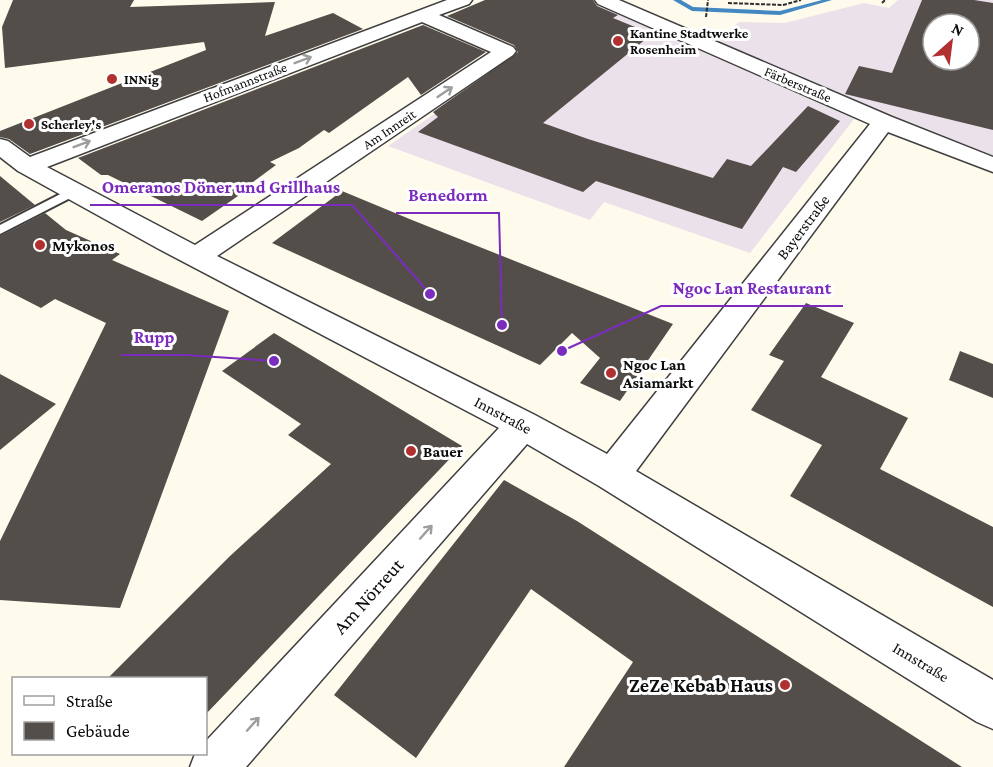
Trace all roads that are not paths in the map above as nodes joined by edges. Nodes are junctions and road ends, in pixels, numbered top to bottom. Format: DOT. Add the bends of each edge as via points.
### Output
graph roads {
  1 [pos="463,0"];
  2 [pos="604,0"];
  3 [pos="708,7"];
  4 [pos="422,15"];
  5 [pos="682,33"];
  6 [pos="885,122"];
  7 [pos="0,146"];
  8 [pos="993,165"];
  9 [pos="27,166"];
  10 [pos="74,191"];
  11 [pos="0,230"];
  12 [pos="196,257"];
  13 [pos="523,425"];
  14 [pos="612,475"];
  15 [pos="993,706"];
  16 [pos="214,767"];
  1 -- 4 [label="street, Hofmannstraße"];
  2 -- 5 [label="street, Färberstraße"];
  3 -- 5 [label="street"];
  9 -- 4 [label="street, Hofmannstraße, one-way"];
  12 -- 4 [label="street, Am Innreit, one-way" via="506,51"];
  5 -- 6 [label="street, Färberstraße"];
  6 -- 8 [label="street, Färberstraße"];
  6 -- 14 [label="street, Bayerstraße"];
  7 -- 9 [label="street, Innstraße"];
  9 -- 10 [label="street, Innstraße"];
  10 -- 11 [label="lane"];
  10 -- 12 [label="street, Innstraße"];
  12 -- 13 [label="street, Innstraße"];
  13 -- 14 [label="street, Innstraße"];
  16 -- 13 [label="street, Am Nörreut, one-way"];
  14 -- 15 [label="street, Innstraße"];
}
